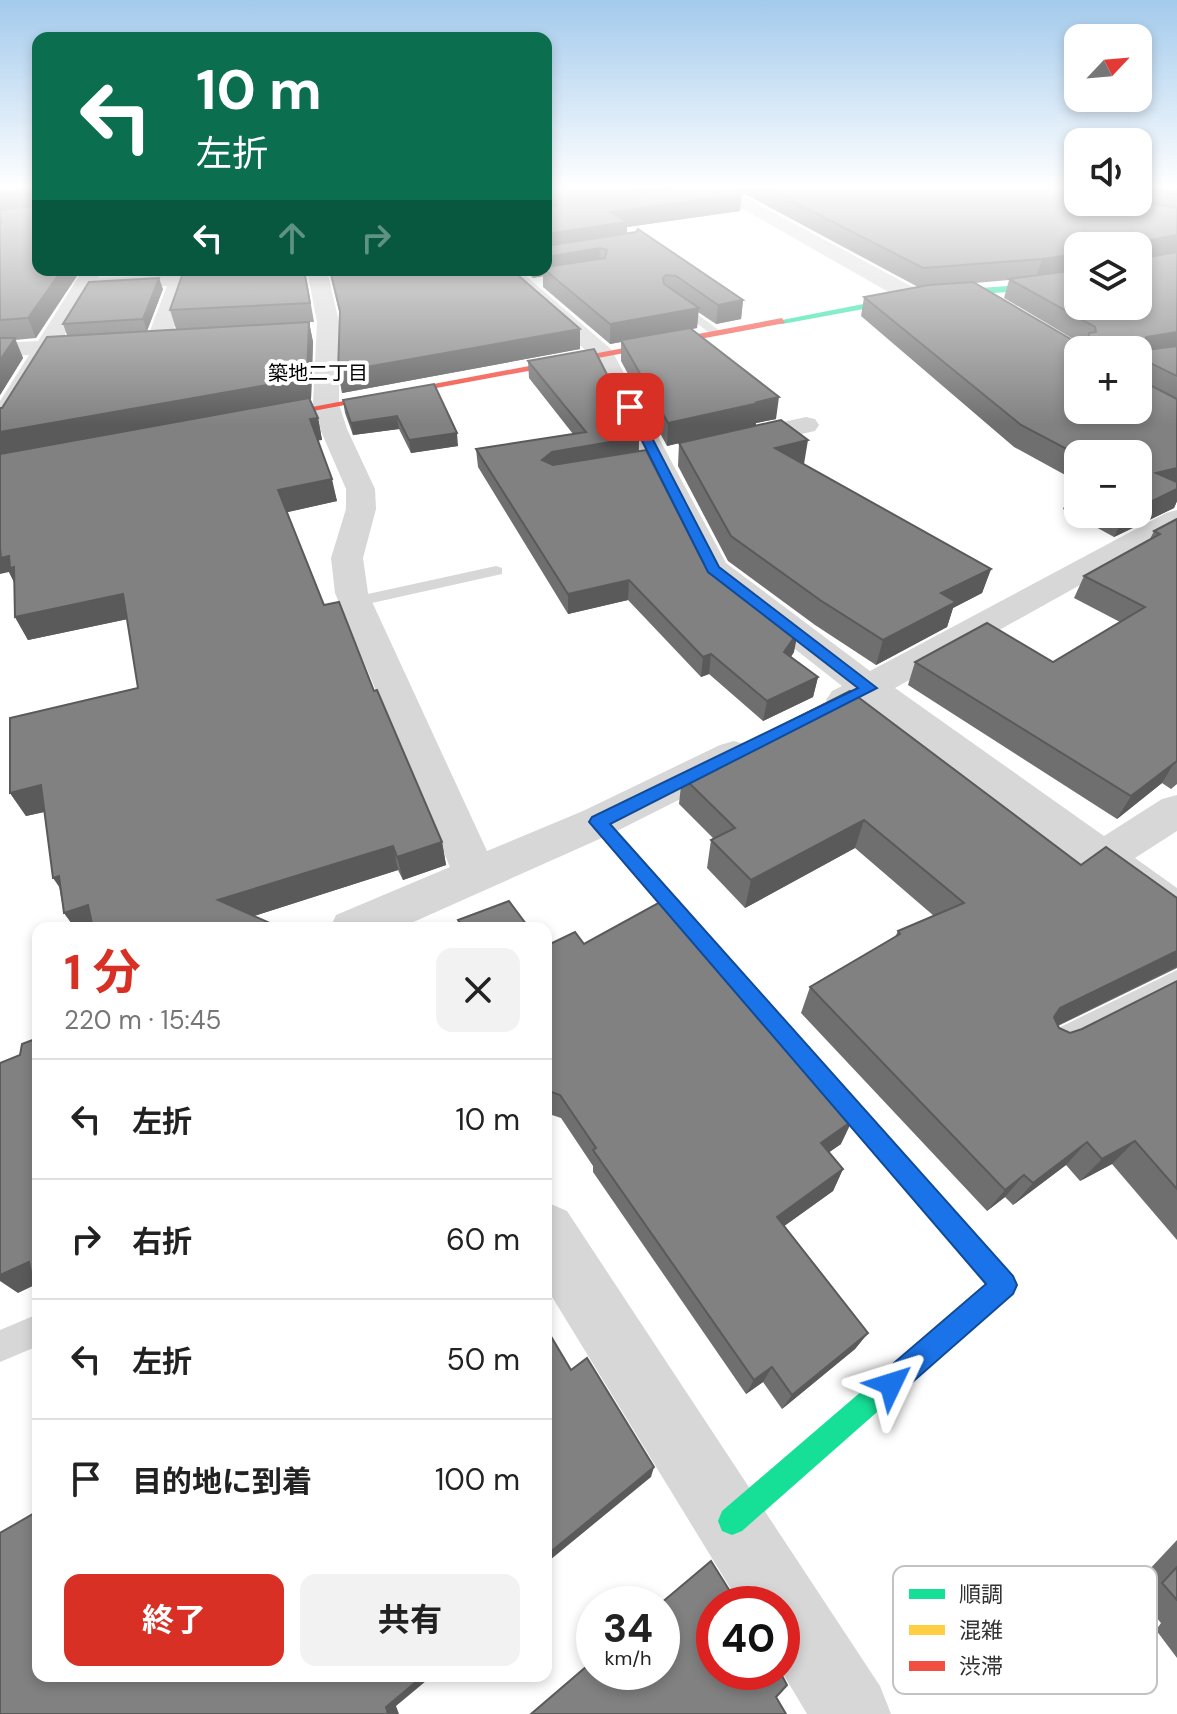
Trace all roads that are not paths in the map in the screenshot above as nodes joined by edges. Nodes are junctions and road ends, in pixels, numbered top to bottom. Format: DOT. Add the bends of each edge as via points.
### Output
graph roads {
  1 [pos="854,265"];
  2 [pos="320,276"];
  3 [pos="89,277"];
  4 [pos="523,279"];
  5 [pos="1064,282"];
  6 [pos="973,292"];
  7 [pos="914,297"];
  8 [pos="669,299"];
  9 [pos="1012,315"];
  10 [pos="189,339"];
  11 [pos="158,341"];
  12 [pos="710,343"];
  13 [pos="46,348"];
  14 [pos="0,350"];
  15 [pos="603,354"];
  16 [pos="781,405"];
  17 [pos="326,406"];
  18 [pos="0,422"];
  19 [pos="233,423"];
  20 [pos="672,455"];
  21 [pos="1177,519"];
  22 [pos="496,571"];
  23 [pos="354,602"];
  24 [pos="869,688"];
  25 [pos="812,716"];
  26 [pos="769,738"];
  27 [pos="1177,810"];
  28 [pos="598,822"];
  29 [pos="1104,857"];
  30 [pos="476,875"];
  31 [pos="1177,912"];
  32 [pos="367,922"];
  33 [pos="1177,980"];
  34 [pos="1052,1044"];
  35 [pos="552,1241"];
  36 [pos="32,1333"];
  37 [pos="0,1346"];
  38 [pos="732,1521"];
  39 [pos="852,1714"];
  1 -- 7 [label="street"];
  2 -- 17 [label="street" via="323,284 314,332"];
  3 -- 11 [label="street" via="180,279"];
  3 -- 13 [label="street"];
  4 -- 15 [label="street"];
  5 -- 6 [label="street"];
  6 -- 7 [label="street"];
  6 -- 9 [label="street"];
  7 -- 12 [label="street"];
  8 -- 12 [label="lane"];
  10 -- 11 [label="street"];
  11 -- 13 [label="street"];
  12 -- 15 [label="street"];
  13 -- 14 [label="street"];
  13 -- 18 [label="street"];
  15 -- 17 [label="street"];
  15 -- 20 [label="street"];
  16 -- 20 [label="street" via="806,425"];
  17 -- 19 [label="street"];
  17 -- 23 [label="street" via="362,490 363,505 344,569"];
  20 -- 24 [label="street" via="713,569"];
  21 -- 24 [label="street"];
  22 -- 23 [label="lane"];
  23 -- 30 [label="street"];
  24 -- 25 [label="street"];
  24 -- 29 [label="street"];
  26 -- 28 [label="street"];
  27 -- 29 [label="street"];
  28 -- 30 [label="street"];
  28 -- 38 [label="street" via="1004,1285"];
  29 -- 31 [label="street"];
  30 -- 32 [label="street"];
  33 -- 34 [label="lane"];
  35 -- 38 [label="street"];
  36 -- 37 [label="lane"];
  38 -- 39 [label="street"];
}
